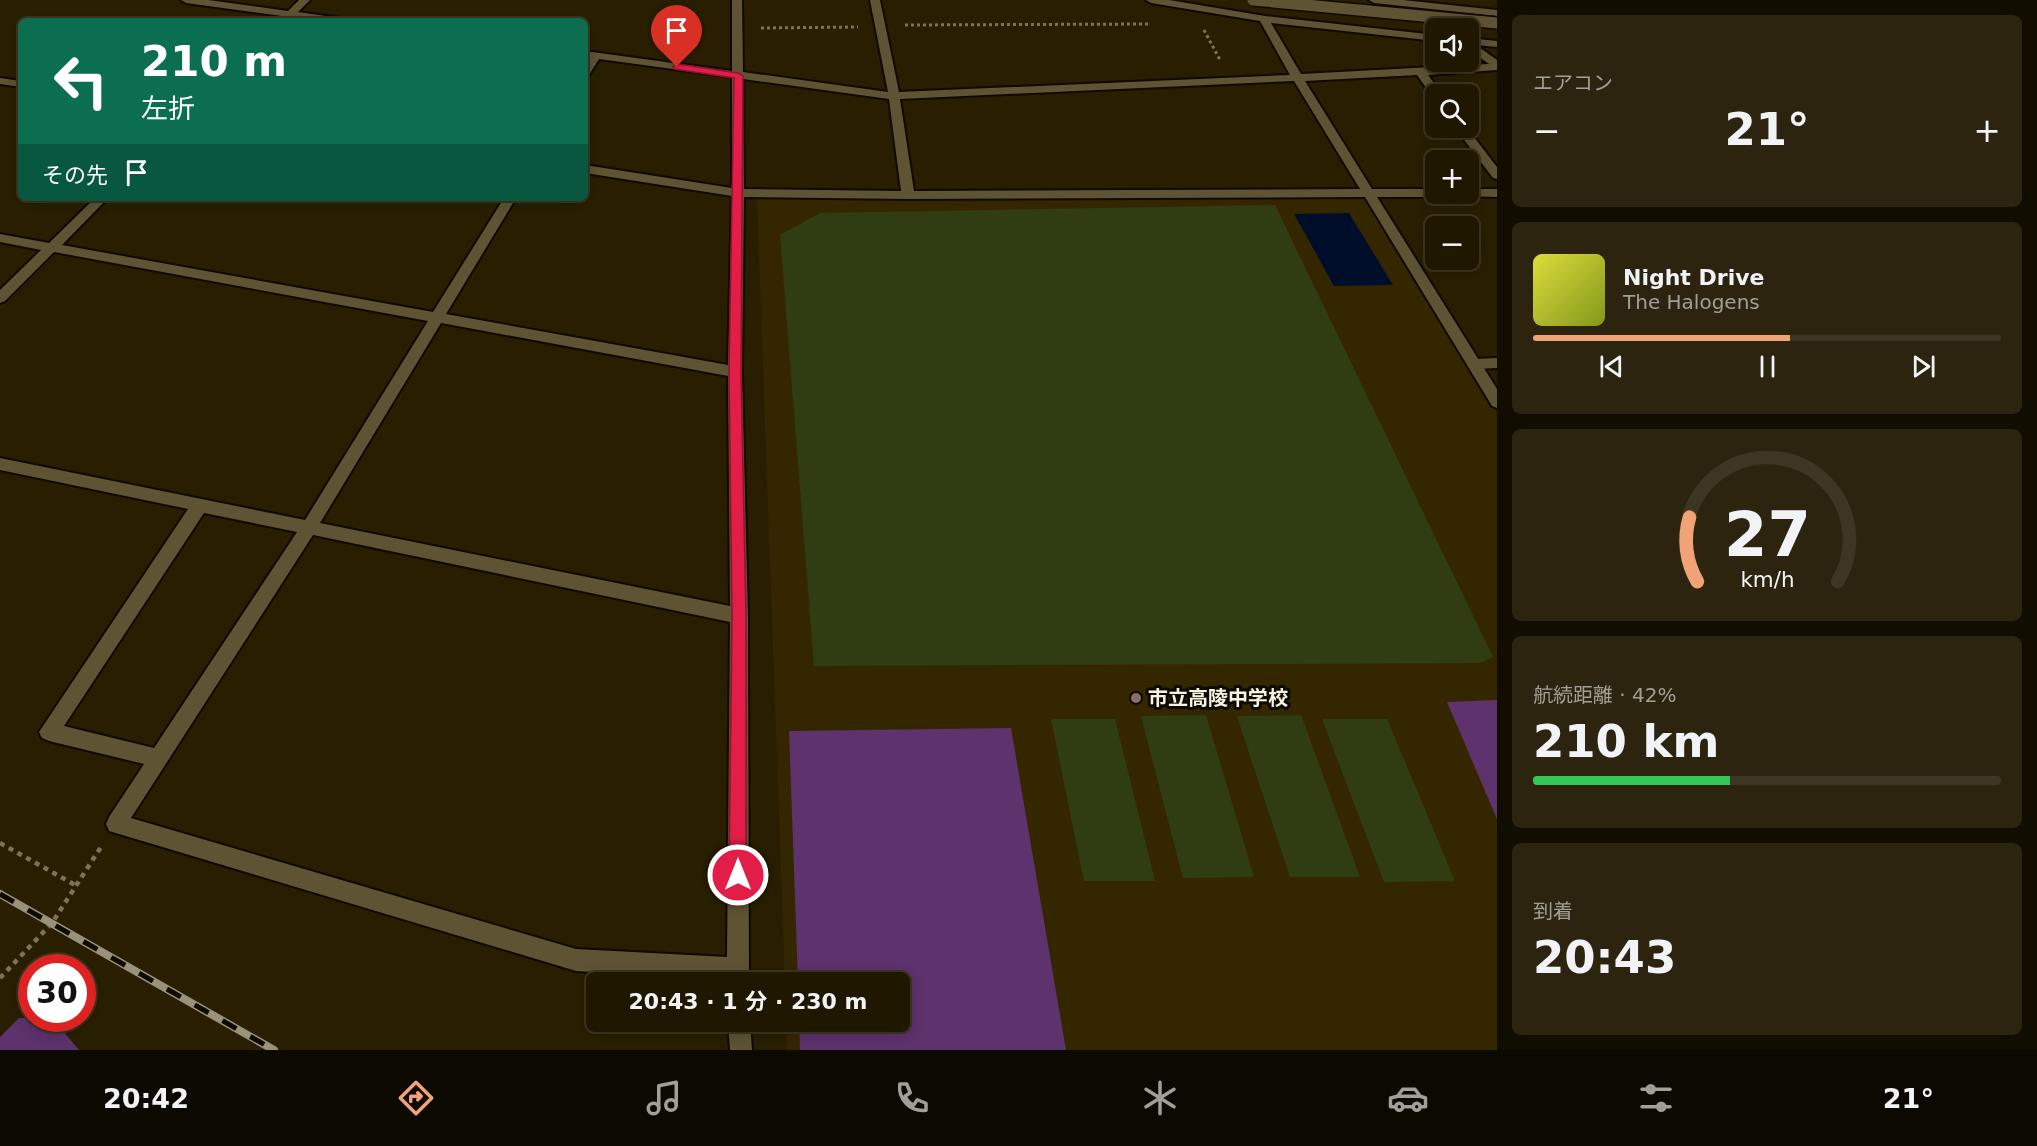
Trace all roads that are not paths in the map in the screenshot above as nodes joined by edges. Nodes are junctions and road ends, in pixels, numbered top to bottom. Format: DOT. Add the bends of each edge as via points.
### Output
graph roads {
  1 [pos="186,0"];
  2 [pos="305,0"];
  3 [pos="737,0"];
  4 [pos="875,0"];
  5 [pos="1150,0"];
  6 [pos="1253,0"];
  7 [pos="1374,0"];
  8 [pos="1497,13"];
  9 [pos="287,18"];
  10 [pos="1265,19"];
  11 [pos="1497,23"];
  12 [pos="1425,37"];
  13 [pos="1479,43"];
  14 [pos="1497,44"];
  15 [pos="1479,52"];
  16 [pos="590,55"];
  17 [pos="1497,66"];
  18 [pos="1420,72"];
  19 [pos="738,76"];
  20 [pos="1297,76"];
  21 [pos="0,81"];
  22 [pos="18,84"];
  23 [pos="1429,84"];
  24 [pos="894,96"];
  25 [pos="1469,138"];
  26 [pos="588,169"];
  27 [pos="1497,175"];
  28 [pos="1369,192"];
  29 [pos="1425,193"];
  30 [pos="1479,193"];
  31 [pos="1497,193"];
  32 [pos="738,194"];
  33 [pos="908,195"];
  34 [pos="99,201"];
  35 [pos="508,201"];
  36 [pos="0,238"];
  37 [pos="52,248"];
  38 [pos="0,298"];
  39 [pos="438,318"];
  40 [pos="1497,363"];
  41 [pos="1474,364"];
  42 [pos="735,372"];
  43 [pos="1497,402"];
  44 [pos="0,464"];
  45 [pos="199,506"];
  46 [pos="308,529"];
  47 [pos="739,616"];
  48 [pos="157,758"];
  49 [pos="697,972"];
  50 [pos="737,972"];
  51 [pos="740,1032"];
  52 [pos="741,1050"];
  1 -- 9 [label="street"];
  2 -- 9 [label="street"];
  3 -- 19 [label="street"];
  4 -- 24 [label="street"];
  5 -- 10 [label="street"];
  6 -- 11 [label="street, bridge"];
  7 -- 8 [label="street"];
  10 -- 12 [label="street"];
  10 -- 20 [label="street"];
  13 -- 14 [label="street"];
  15 -- 17 [label="street"];
  16 -- 19 [label="street"];
  17 -- 18 [label="street"];
  18 -- 20 [label="street"];
  18 -- 23 [label="street"];
  19 -- 24 [label="street"];
  19 -- 32 [label="street"];
  20 -- 24 [label="street"];
  20 -- 28 [label="street"];
  21 -- 22 [label="street"];
  24 -- 33 [label="street"];
  25 -- 27 [label="street"];
  26 -- 32 [label="street"];
  28 -- 29 [label="street"];
  28 -- 33 [label="street"];
  28 -- 41 [label="street"];
  30 -- 31 [label="street"];
  32 -- 33 [label="street"];
  32 -- 42 [label="street"];
  34 -- 37 [label="street"];
  35 -- 39 [label="street"];
  36 -- 37 [label="street"];
  37 -- 38 [label="street"];
  37 -- 39 [label="street"];
  39 -- 42 [label="street"];
  39 -- 46 [label="street"];
  40 -- 41 [label="street"];
  41 -- 43 [label="street"];
  42 -- 47 [label="street"];
  44 -- 45 [label="street"];
  45 -- 46 [label="street"];
  45 -- 48 [label="street" via="49,732"];
  46 -- 47 [label="street"];
  46 -- 48 [label="street"];
  47 -- 50 [label="street"];
  48 -- 49 [label="street" via="116,824 576,960"];
  51 -- 52 [label="street"];
}
